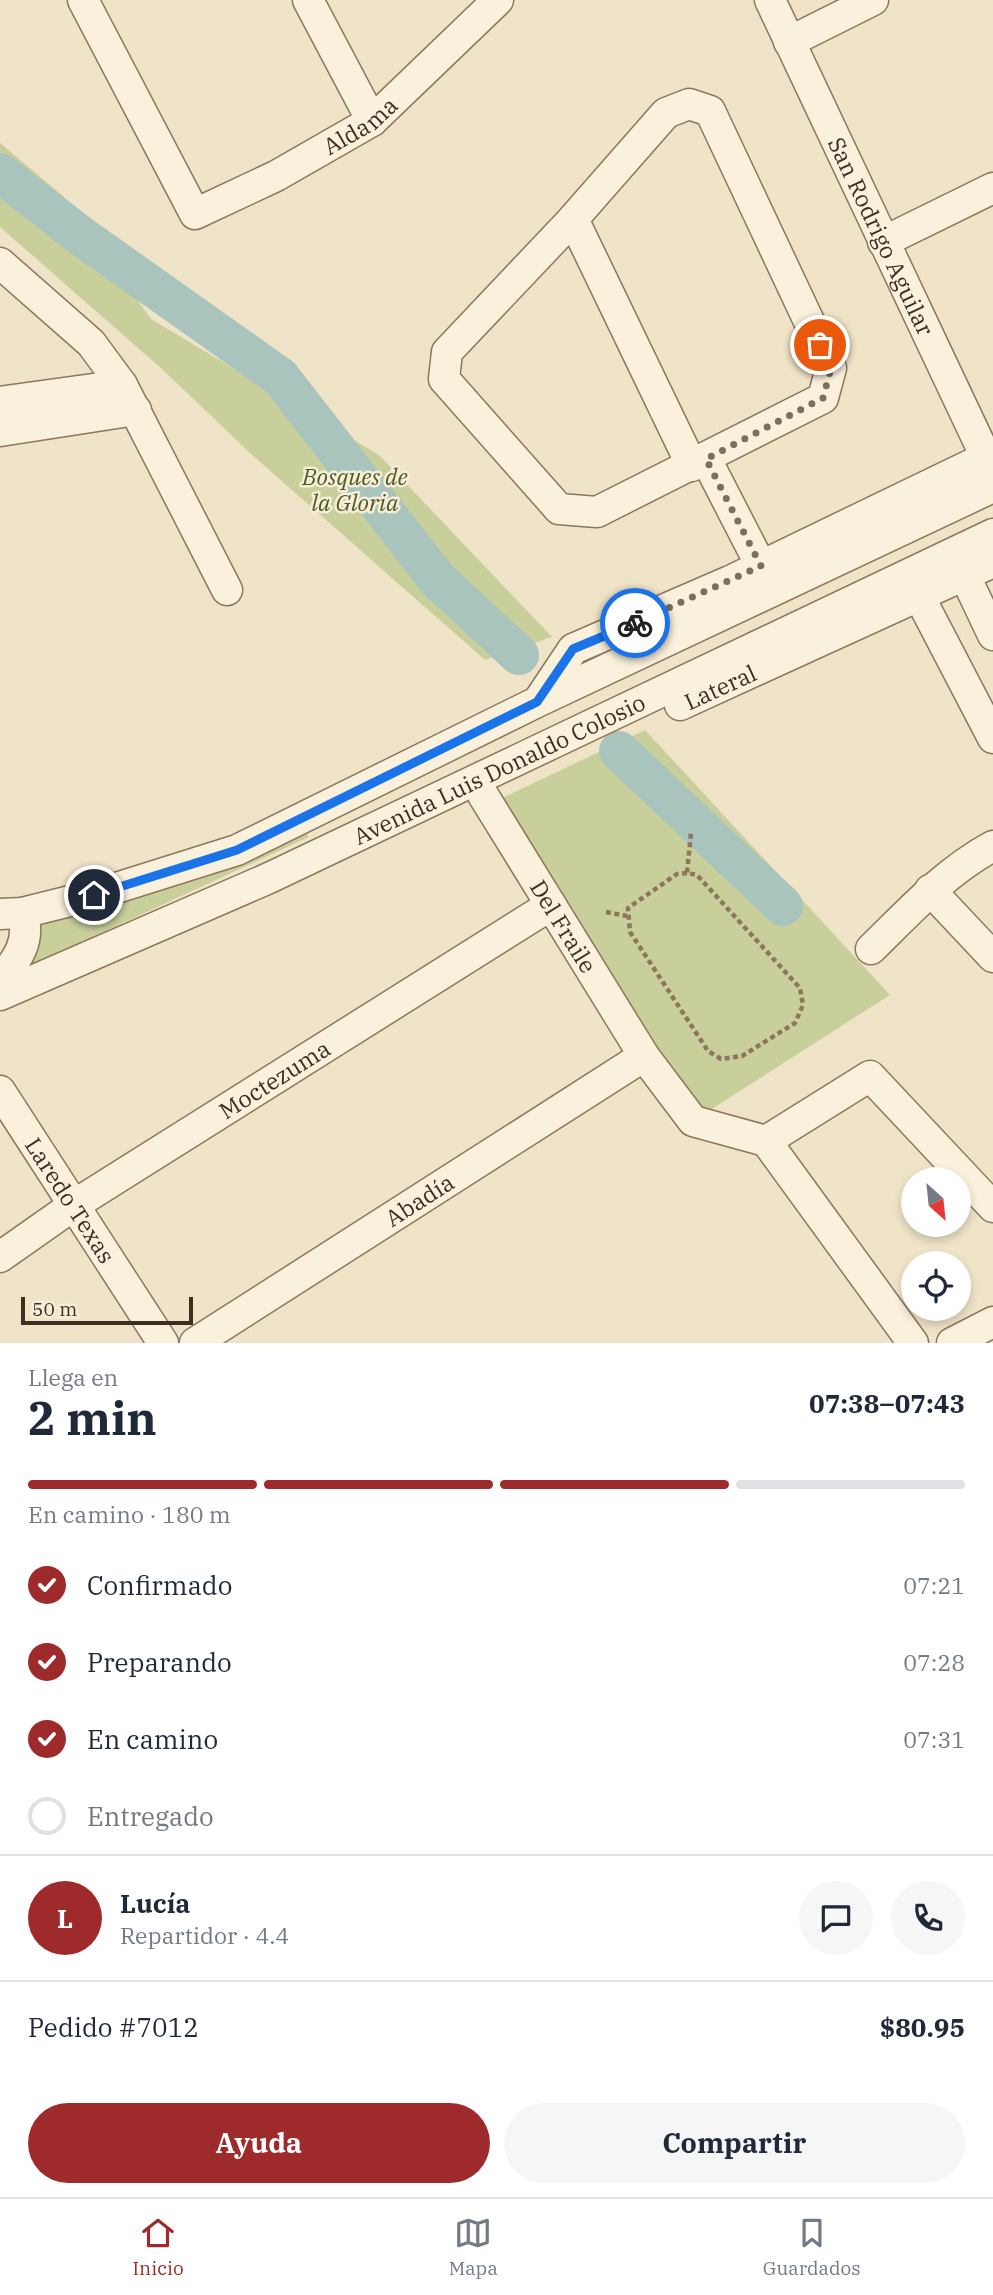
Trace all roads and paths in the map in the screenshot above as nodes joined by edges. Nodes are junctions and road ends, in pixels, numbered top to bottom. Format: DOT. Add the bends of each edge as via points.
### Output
graph roads {
  1 [pos="83,0"];
  2 [pos="308,0"];
  3 [pos="498,0"];
  4 [pos="770,0"];
  5 [pos="873,0"];
  6 [pos="789,42"];
  7 [pos="372,121"];
  8 [pos="993,188"];
  9 [pos="573,219"];
  10 [pos="883,242"];
  11 [pos="0,263"];
  12 [pos="129,398"];
  13 [pos="0,402"];
  14 [pos="0,431"];
  15 [pos="991,461"];
  16 [pos="699,463"];
  17 [pos="993,487"];
  18 [pos="993,534"];
  19 [pos="993,562"];
  20 [pos="761,566"];
  21 [pos="965,576"];
  22 [pos="227,590"];
  23 [pos="919,596"];
  24 [pos="993,635"];
  25 [pos="537,702"];
  26 [pos="993,738"];
  27 [pos="483,795"];
  28 [pos="405,814"];
  29 [pos="691,833"];
  30 [pos="993,846"];
  31 [pos="687,873"];
  32 [pos="930,890"];
  33 [pos="551,905"];
  34 [pos="606,912"];
  35 [pos="11,914"];
  36 [pos="627,916"];
  37 [pos="871,949"];
  38 [pos="993,957"];
  39 [pos="0,981"];
  40 [pos="0,995"];
  41 [pos="644,1056"];
  42 [pos="0,1091"];
  43 [pos="766,1142"];
  44 [pos="74,1205"];
  45 [pos="993,1207"];
  46 [pos="0,1257"];
  47 [pos="993,1322"];
  48 [pos="163,1343"];
  49 [pos="195,1343"];
  50 [pos="913,1343"];
  51 [pos="952,1343"];
  1 -- 7 [label="street, Aldama" via="195,214 276,176"];
  2 -- 7 [label="street"];
  3 -- 7 [label="street, Aldama"];
  4 -- 6 [label="street, San Rodrigo Aguilar"];
  5 -- 6 [label="street"];
  6 -- 10 [label="street, San Rodrigo Aguilar"];
  8 -- 10 [label="street"];
  9 -- 16 [label="street"];
  9 -- 16 [label="street" via="447,352 444,379 559,509 597,512"];
  9 -- 16 [label="street" via="666,113 690,104 710,111 831,368 823,398"];
  10 -- 15 [label="street, San Rodrigo Aguilar"];
  11 -- 12 [label="street" via="91,343"];
  12 -- 13 [label="street"];
  12 -- 14 [label="street"];
  12 -- 22 [label="street"];
  15 -- 20 [label="street"];
  16 -- 20 [label="street"];
  17 -- 25 [label="street, Avenida Luis Donaldo Colosio"];
  18 -- 28 [label="street, Avenida Luis Donaldo Colosio"];
  19 -- 21 [label="street, Lateral"];
  20 -- 25 [label="street" via="573,649"];
  21 -- 23 [label="street, Lateral"];
  21 -- 24 [label="street"];
  23 -- 26 [label="street"];
  23 -- 27 [label="street, Lateral"];
  25 -- 35 [label="street, Avenida Luis Donaldo Colosio" via="237,850 144,881"];
  27 -- 28 [label="street, Lateral" via="448,808"];
  27 -- 33 [label="street, Del Fraile"];
  28 -- 40 [label="street, Avenida Luis Donaldo Colosio"];
  29 -- 31 [label="path"];
  30 -- 32 [label="street"];
  31 -- 36 [label="path" via="677,874 628,908"];
  31 -- 36 [label="path" via="697,875 800,988 803,1005 794,1023 743,1056 721,1059 708,1051 630,932"];
  32 -- 37 [label="street"];
  32 -- 38 [label="street"];
  33 -- 41 [label="street, Del Fraile"];
  33 -- 44 [label="street, Moctezuma"];
  34 -- 36 [label="path"];
  35 -- 39 [label="street" via="27,934"];
  41 -- 43 [label="street, Del Fraile" via="693,1121"];
  41 -- 49 [label="street, Abadía"];
  42 -- 44 [label="street, Laredo Texas"];
  43 -- 45 [label="street" via="870,1076"];
  43 -- 50 [label="street"];
  44 -- 46 [label="street, Moctezuma"];
  44 -- 48 [label="street, Laredo Texas"];
  47 -- 51 [label="street"];
}
